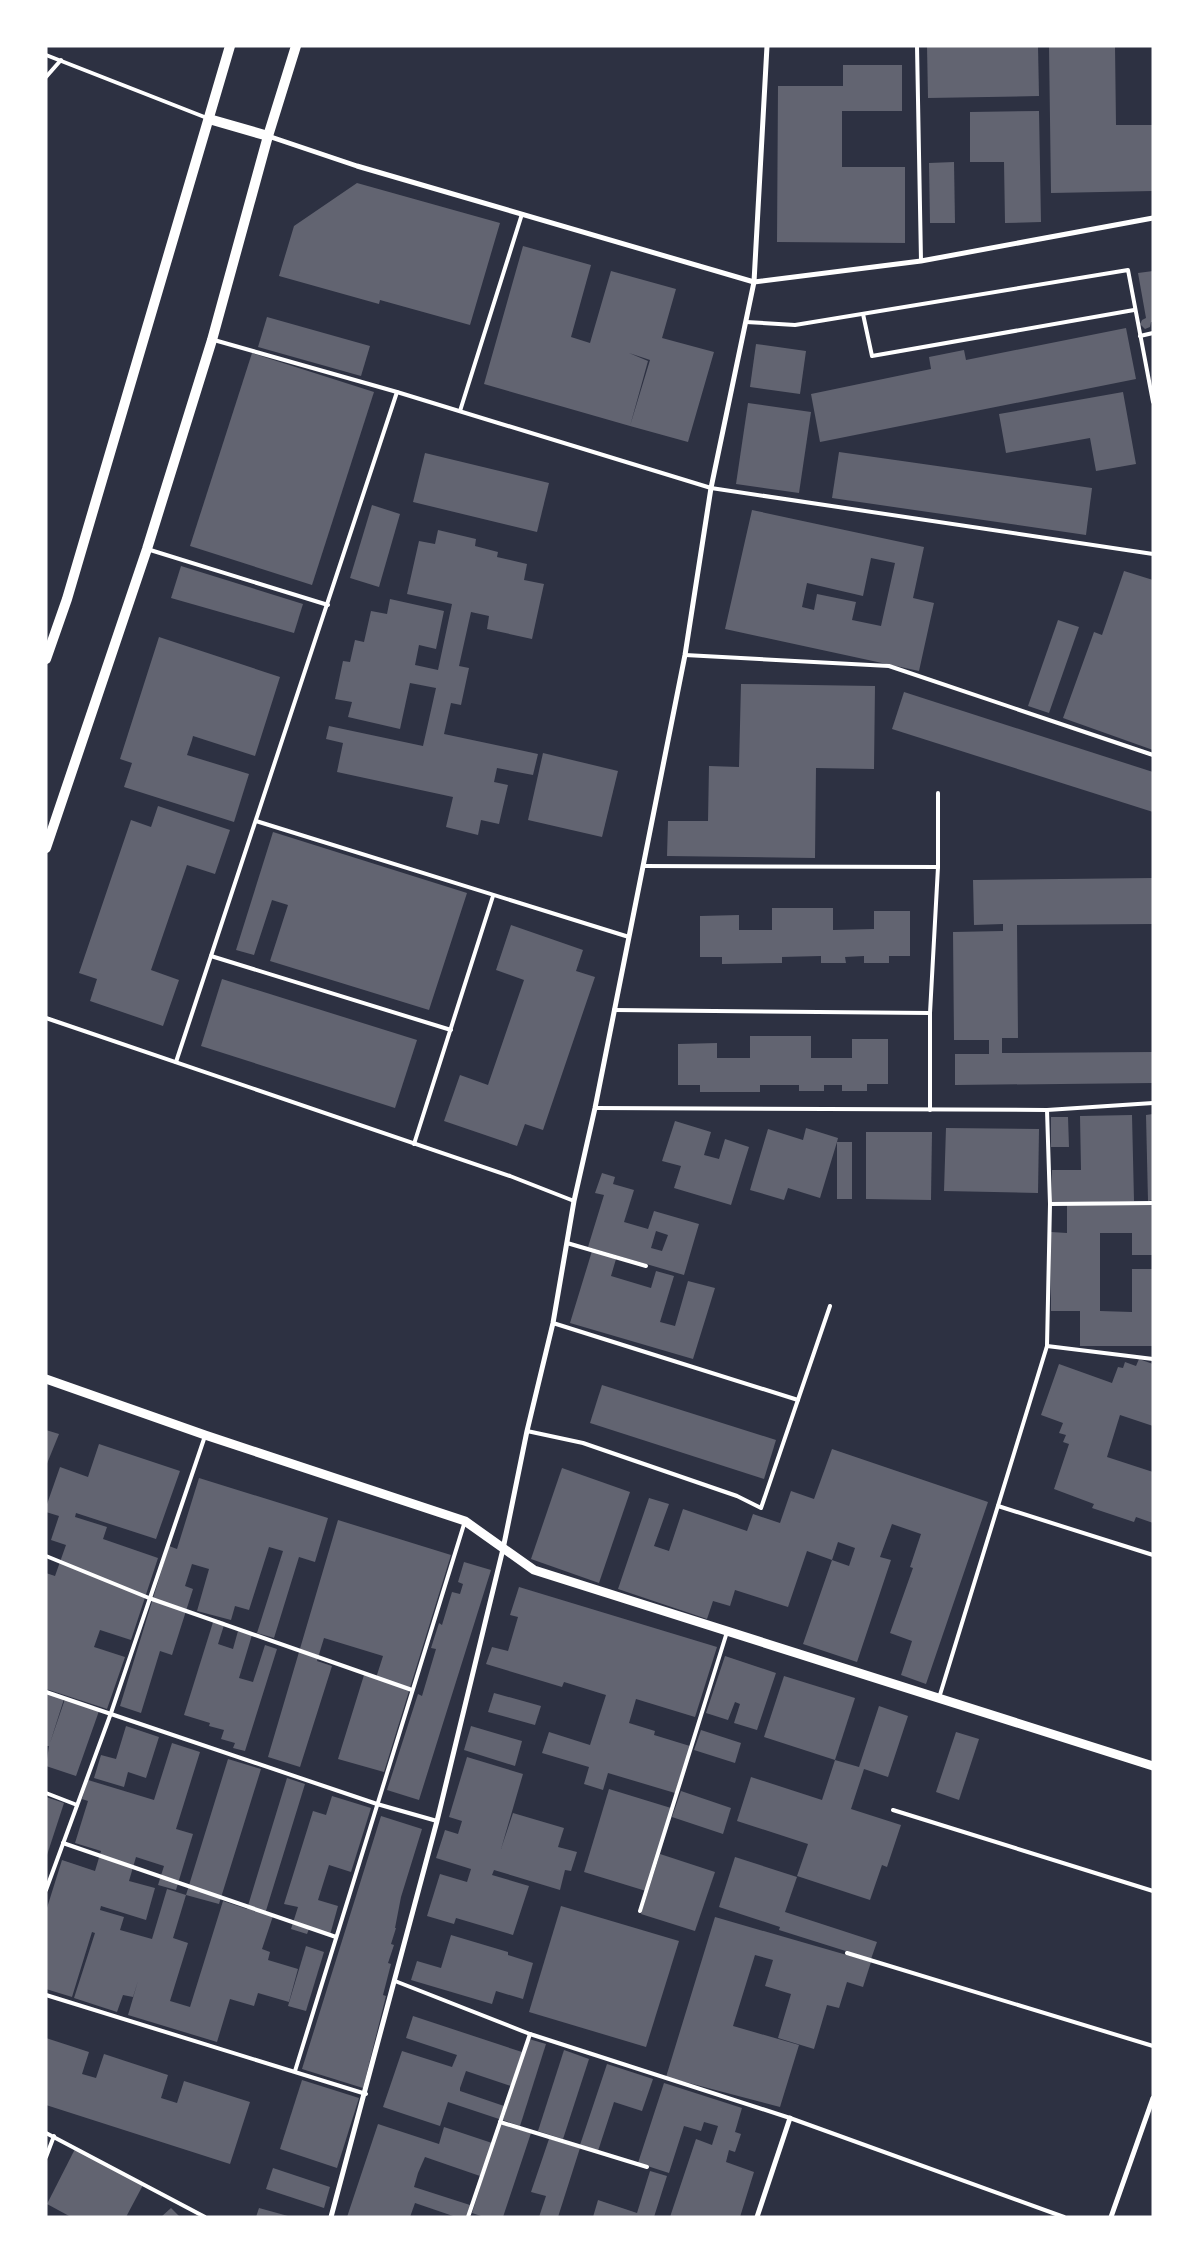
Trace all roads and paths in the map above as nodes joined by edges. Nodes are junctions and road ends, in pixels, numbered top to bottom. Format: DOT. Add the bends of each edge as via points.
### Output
graph roads {
  1 [pos="230,46"];
  2 [pos="296,46"];
  3 [pos="767,46"];
  4 [pos="917,46"];
  5 [pos="46,55"];
  6 [pos="61,60"];
  7 [pos="46,77"];
  8 [pos="209,119"];
  9 [pos="268,136"];
  10 [pos="522,214"];
  11 [pos="1153,218"];
  12 [pos="921,261"];
  13 [pos="754,282"];
  14 [pos="1134,310"];
  15 [pos="863,314"];
  16 [pos="746,322"];
  17 [pos="1153,333"];
  18 [pos="1140,336"];
  19 [pos="212,340"];
  20 [pos="397,392"];
  21 [pos="1153,402"];
  22 [pos="460,411"];
  23 [pos="712,488"];
  24 [pos="147,549"];
  25 [pos="1153,554"];
  26 [pos="328,605"];
  27 [pos="685,655"];
  28 [pos="46,659"];
  29 [pos="1153,755"];
  30 [pos="938,793"];
  31 [pos="256,821"];
  32 [pos="46,848"];
  33 [pos="643,866"];
  34 [pos="938,867"];
  35 [pos="493,896"];
  36 [pos="629,938"];
  37 [pos="211,956"];
  38 [pos="614,1010"];
  39 [pos="930,1013"];
  40 [pos="46,1018"];
  41 [pos="451,1030"];
  42 [pos="176,1062"];
  43 [pos="1153,1103"];
  44 [pos="595,1108"];
  45 [pos="930,1110"];
  46 [pos="1047,1110"];
  47 [pos="414,1144"];
  48 [pos="574,1201"];
  49 [pos="1153,1203"];
  50 [pos="1050,1204"];
  51 [pos="567,1243"];
  52 [pos="646,1266"];
  53 [pos="830,1306"];
  54 [pos="552,1323"];
  55 [pos="1047,1346"];
  56 [pos="1153,1359"];
  57 [pos="46,1379"];
  58 [pos="798,1400"];
  59 [pos="527,1432"];
  60 [pos="205,1435"];
  61 [pos="998,1506"];
  62 [pos="465,1521"];
  63 [pos="503,1549"];
  64 [pos="1153,1555"];
  65 [pos="46,1556"];
  66 [pos="149,1598"];
  67 [pos="728,1632"];
  68 [pos="412,1690"];
  69 [pos="46,1692"];
  70 [pos="939,1698"];
  71 [pos="111,1713"];
  72 [pos="1153,1766"];
  73 [pos="46,1794"];
  74 [pos="377,1804"];
  75 [pos="77,1806"];
  76 [pos="893,1810"];
  77 [pos="437,1821"];
  78 [pos="63,1843"];
  79 [pos="46,1890"];
  80 [pos="1153,1892"];
  81 [pos="640,1911"];
  82 [pos="336,1937"];
  83 [pos="847,1953"];
  84 [pos="394,1981"];
  85 [pos="46,1995"];
  86 [pos="530,2034"];
  87 [pos="1153,2046"];
  88 [pos="295,2070"];
  89 [pos="366,2094"];
  90 [pos="1153,2098"];
  91 [pos="790,2118"];
  92 [pos="500,2122"];
  93 [pos="46,2133"];
  94 [pos="54,2136"];
  95 [pos="46,2157"];
  96 [pos="647,2167"];
  97 [pos="205,2217"];
  98 [pos="331,2217"];
  99 [pos="468,2217"];
  100 [pos="757,2217"];
  101 [pos="1064,2217"];
  102 [pos="1111,2217"];
  1 -- 8 [label="main road"];
  2 -- 9 [label="main road"];
  3 -- 13 [label="street"];
  4 -- 12 [label="lane"];
  5 -- 6 [label="lane"];
  6 -- 7 [label="lane"];
  6 -- 8 [label="lane"];
  8 -- 9 [label="main road"];
  8 -- 28 [label="main road" via="67,599"];
  9 -- 10 [label="street" via="357,166"];
  9 -- 19 [label="main road"];
  10 -- 13 [label="street"];
  10 -- 22 [label="lane"];
  11 -- 12 [label="street"];
  12 -- 13 [label="street"];
  13 -- 16 [label="street"];
  14 -- 15 [label="lane" via="872,356"];
  14 -- 15 [label="lane" via="1128,270"];
  14 -- 18 [label="lane"];
  15 -- 16 [label="lane" via="795,325"];
  16 -- 23 [label="street"];
  17 -- 18 [label="lane"];
  18 -- 21 [label="lane"];
  19 -- 20 [label="lane"];
  19 -- 24 [label="main road"];
  20 -- 22 [label="lane"];
  20 -- 26 [label="lane"];
  22 -- 23 [label="lane"];
  23 -- 25 [label="lane"];
  23 -- 27 [label="street"];
  24 -- 26 [label="lane"];
  24 -- 32 [label="main road"];
  26 -- 31 [label="lane"];
  27 -- 29 [label="lane" via="889,666"];
  27 -- 33 [label="street"];
  30 -- 34 [label="lane"];
  31 -- 35 [label="lane"];
  31 -- 37 [label="lane"];
  33 -- 34 [label="lane"];
  33 -- 36 [label="street"];
  34 -- 39 [label="lane"];
  35 -- 36 [label="lane"];
  35 -- 41 [label="lane"];
  36 -- 38 [label="street"];
  37 -- 41 [label="lane"];
  37 -- 42 [label="lane"];
  38 -- 39 [label="lane"];
  38 -- 44 [label="street"];
  39 -- 45 [label="lane"];
  40 -- 42 [label="lane"];
  41 -- 47 [label="lane"];
  42 -- 47 [label="lane"];
  43 -- 46 [label="lane"];
  44 -- 45 [label="lane"];
  44 -- 48 [label="street"];
  45 -- 46 [label="lane"];
  46 -- 50 [label="lane"];
  47 -- 48 [label="lane"];
  48 -- 51 [label="street"];
  49 -- 50 [label="lane"];
  50 -- 55 [label="lane"];
  51 -- 52 [label="lane"];
  51 -- 54 [label="street"];
  53 -- 58 [label="lane"];
  54 -- 58 [label="lane"];
  54 -- 59 [label="street"];
  55 -- 56 [label="lane"];
  55 -- 61 [label="lane"];
  57 -- 60 [label="street"];
  58 -- 59 [label="lane" via="761,1508 737,1496 583,1443"];
  59 -- 63 [label="street"];
  60 -- 62 [label="street"];
  60 -- 66 [label="lane"];
  61 -- 64 [label="lane"];
  61 -- 70 [label="lane"];
  62 -- 63 [label="street"];
  62 -- 68 [label="lane"];
  63 -- 67 [label="street" via="534,1570"];
  63 -- 77 [label="street"];
  65 -- 66 [label="lane"];
  66 -- 68 [label="lane"];
  66 -- 71 [label="lane"];
  67 -- 70 [label="street"];
  67 -- 81 [label="lane"];
  68 -- 74 [label="lane"];
  69 -- 71 [label="lane"];
  70 -- 72 [label="street"];
  71 -- 74 [label="lane"];
  71 -- 75 [label="lane"];
  73 -- 75 [label="lane"];
  74 -- 77 [label="lane"];
  74 -- 82 [label="lane"];
  75 -- 78 [label="lane"];
  76 -- 80 [label="lane"];
  77 -- 84 [label="street"];
  78 -- 79 [label="lane"];
  78 -- 82 [label="lane"];
  82 -- 88 [label="lane"];
  83 -- 87 [label="lane"];
  84 -- 86 [label="lane"];
  84 -- 89 [label="street"];
  85 -- 88 [label="lane"];
  86 -- 91 [label="lane"];
  86 -- 92 [label="lane"];
  88 -- 89 [label="lane"];
  89 -- 98 [label="street"];
  90 -- 102 [label="street"];
  91 -- 100 [label="street"];
  91 -- 101 [label="lane"];
  92 -- 96 [label="lane"];
  92 -- 99 [label="lane"];
  93 -- 94 [label="lane"];
  94 -- 95 [label="lane"];
  94 -- 97 [label="lane"];
}
